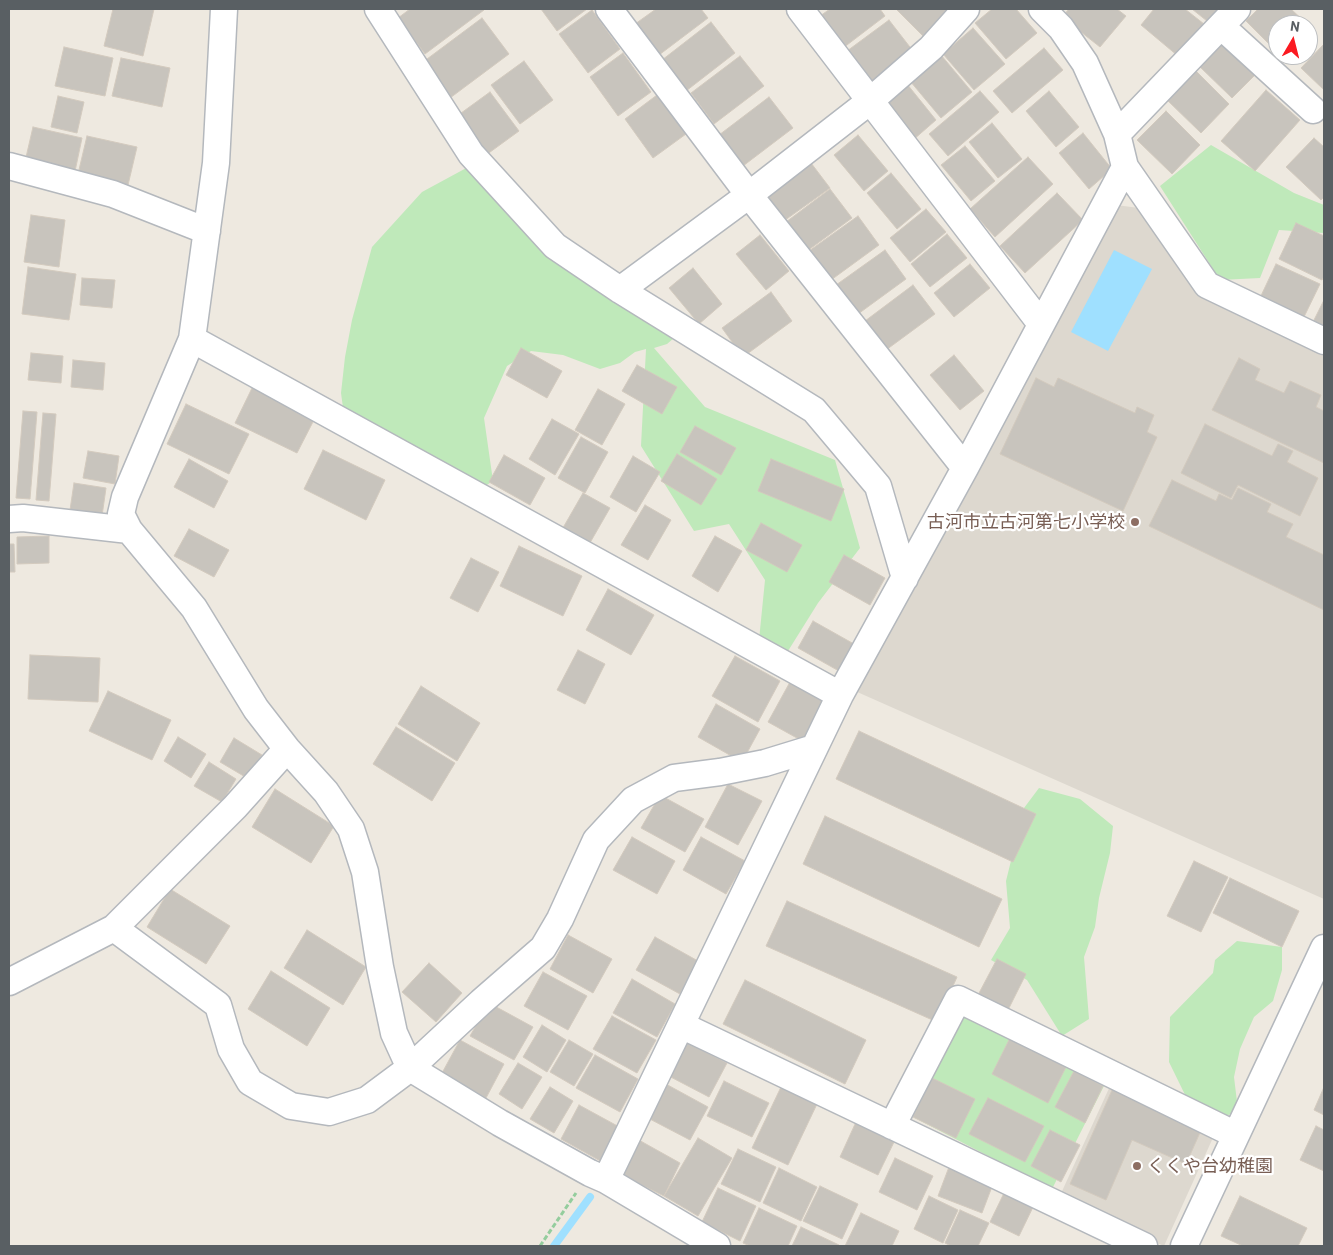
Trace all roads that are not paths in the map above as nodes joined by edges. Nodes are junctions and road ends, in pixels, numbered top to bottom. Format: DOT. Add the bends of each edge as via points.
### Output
graph roads {
  1 [pos="224,9"];
  2 [pos="378,9"];
  3 [pos="609,9"];
  4 [pos="800,9"];
  5 [pos="966,9"];
  6 [pos="1042,9"];
  7 [pos="1229,17"];
  8 [pos="870,101"];
  9 [pos="1313,110"];
  10 [pos="1117,134"];
  11 [pos="9,166"];
  12 [pos="1125,167"];
  13 [pos="749,195"];
  14 [pos="206,231"];
  15 [pos="620,290"];
  16 [pos="1041,324"];
  17 [pos="192,339"];
  18 [pos="1324,342"];
  19 [pos="965,468"];
  20 [pos="9,519"];
  21 [pos="129,530"];
  22 [pos="905,578"];
  23 [pos="840,695"];
  24 [pos="814,748"];
  25 [pos="287,749"];
  26 [pos="114,928"];
  27 [pos="1324,948"];
  28 [pos="9,982"];
  29 [pos="681,1025"];
  30 [pos="410,1068"];
  31 [pos="892,1126"];
  32 [pos="1236,1136"];
  33 [pos="598,1176"];
  34 [pos="717,1246"];
  35 [pos="1144,1246"];
  36 [pos="1184,1246"];
  1 -- 14 [label="street" via="216,163"];
  2 -- 15 [label="street" via="470,154 555,246"];
  3 -- 13 [label="street"];
  4 -- 8 [label="street"];
  5 -- 8 [label="street" via="931,48"];
  6 -- 10 [label="street" via="1061,28 1085,63"];
  7 -- 9 [label="street"];
  7 -- 10 [label="street"];
  8 -- 13 [label="street"];
  8 -- 16 [label="street"];
  10 -- 12 [label="street"];
  11 -- 14 [label="street" via="112,194"];
  12 -- 16 [label="street"];
  12 -- 18 [label="street" via="1207,285"];
  13 -- 15 [label="street"];
  13 -- 19 [label="street"];
  14 -- 17 [label="street"];
  15 -- 22 [label="street" via="814,410 878,486"];
  16 -- 19 [label="street"];
  17 -- 21 [label="street" via="125,497 121,514"];
  17 -- 23 [label="street"];
  19 -- 22 [label="street"];
  20 -- 21 [label="street"];
  21 -- 25 [label="street" via="194,608 256,709"];
  22 -- 23 [label="street"];
  23 -- 24 [label="street"];
  24 -- 29 [label="street"];
  24 -- 30 [label="street" via="765,763 674,778 633,800 596,840 543,948"];
  25 -- 26 [label="street" via="235,807"];
  25 -- 30 [label="street" via="326,792 351,829 365,872 394,1033"];
  26 -- 28 [label="street"];
  26 -- 30 [label="street" via="218,1004 231,1049 250,1082 290,1106 329,1112 358,1103 367,1100"];
  27 -- 32 [label="street"];
  29 -- 31 [label="street"];
  29 -- 33 [label="street"];
  30 -- 33 [label="street"];
  31 -- 32 [label="street" via="958,999"];
  31 -- 35 [label="street"];
  32 -- 36 [label="street"];
  33 -- 34 [label="street"];
}
